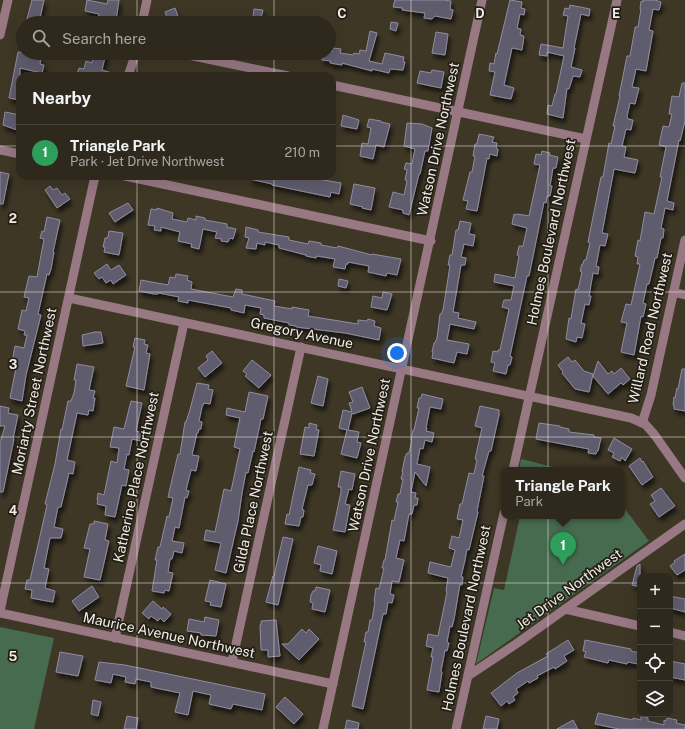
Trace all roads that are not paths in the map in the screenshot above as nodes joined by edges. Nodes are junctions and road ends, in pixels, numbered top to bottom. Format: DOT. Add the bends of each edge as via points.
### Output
graph roads {
  1 [pos="8,0"];
  2 [pos="147,0"];
  3 [pos="482,0"];
  4 [pos="617,0"];
  5 [pos="144,16"];
  6 [pos="1,29"];
  7 [pos="134,60"];
  8 [pos="212,60"];
  9 [pos="129,72"];
  10 [pos="269,72"];
  11 [pos="336,86"];
  12 [pos="459,112"];
  13 [pos="586,139"];
  14 [pos="0,150"];
  15 [pos="16,153"];
  16 [pos="94,180"];
  17 [pos="144,180"];
  18 [pos="431,240"];
  19 [pos="685,240"];
  20 [pos="673,292"];
  21 [pos="685,295"];
  22 [pos="69,298"];
  23 [pos="184,323"];
  24 [pos="301,347"];
  25 [pos="402,368"];
  26 [pos="530,396"];
  27 [pos="642,423"];
  28 [pos="514,467"];
  29 [pos="685,478"];
  30 [pos="502,519"];
  31 [pos="685,524"];
  32 [pos="565,609"];
  33 [pos="0,612"];
  34 [pos="637,625"];
  35 [pos="673,633"];
  36 [pos="685,636"];
  37 [pos="115,638"];
  38 [pos="232,662"];
  39 [pos="468,676"];
  40 [pos="333,684"];
  41 [pos="323,729"];
  42 [pos="456,729"];
  1 -- 6 [label="street"];
  2 -- 5 [label="street"];
  3 -- 12 [label="street, Watson Drive Northwest"];
  4 -- 13 [label="street, Holmes Boulevard Northwest"];
  7 -- 9 [label="street"];
  8 -- 10 [label="street"];
  11 -- 12 [label="street"];
  12 -- 13 [label="street"];
  12 -- 18 [label="street, Watson Drive Northwest"];
  13 -- 26 [label="street, Holmes Boulevard Northwest"];
  14 -- 15 [label="street"];
  16 -- 22 [label="street, Moriarty Street Northwest"];
  17 -- 18 [label="street"];
  18 -- 25 [label="street, Watson Drive Northwest"];
  19 -- 20 [label="street, Willard Road Northwest"];
  20 -- 21 [label="street"];
  20 -- 27 [label="street, Willard Road Northwest" via="651,394"];
  22 -- 23 [label="street, Gregory Avenue"];
  22 -- 33 [label="street, Moriarty Street Northwest"];
  23 -- 24 [label="street, Gregory Avenue"];
  23 -- 37 [label="street, Katherine Place Northwest"];
  24 -- 25 [label="street, Gregory Avenue"];
  24 -- 38 [label="street, Gilda Place Northwest"];
  25 -- 26 [label="street, Gregory Avenue"];
  25 -- 40 [label="street, Watson Drive Northwest"];
  26 -- 27 [label="street, Gregory Avenue" via="622,415"];
  26 -- 28 [label="street, Holmes Boulevard Northwest"];
  27 -- 29 [label="street" via="654,434"];
  30 -- 39 [label="street, Holmes Boulevard Northwest"];
  31 -- 32 [label="street, Jet Drive Northwest"];
  32 -- 34 [label="street"];
  32 -- 39 [label="street, Jet Drive Northwest"];
  33 -- 37 [label="street, Maurice Avenue Northwest"];
  35 -- 36 [label="street"];
  37 -- 38 [label="street, Maurice Avenue Northwest"];
  38 -- 40 [label="street, Maurice Avenue Northwest"];
  39 -- 42 [label="street, Holmes Boulevard Northwest"];
  40 -- 41 [label="street, Watson Drive Northwest"];
}
